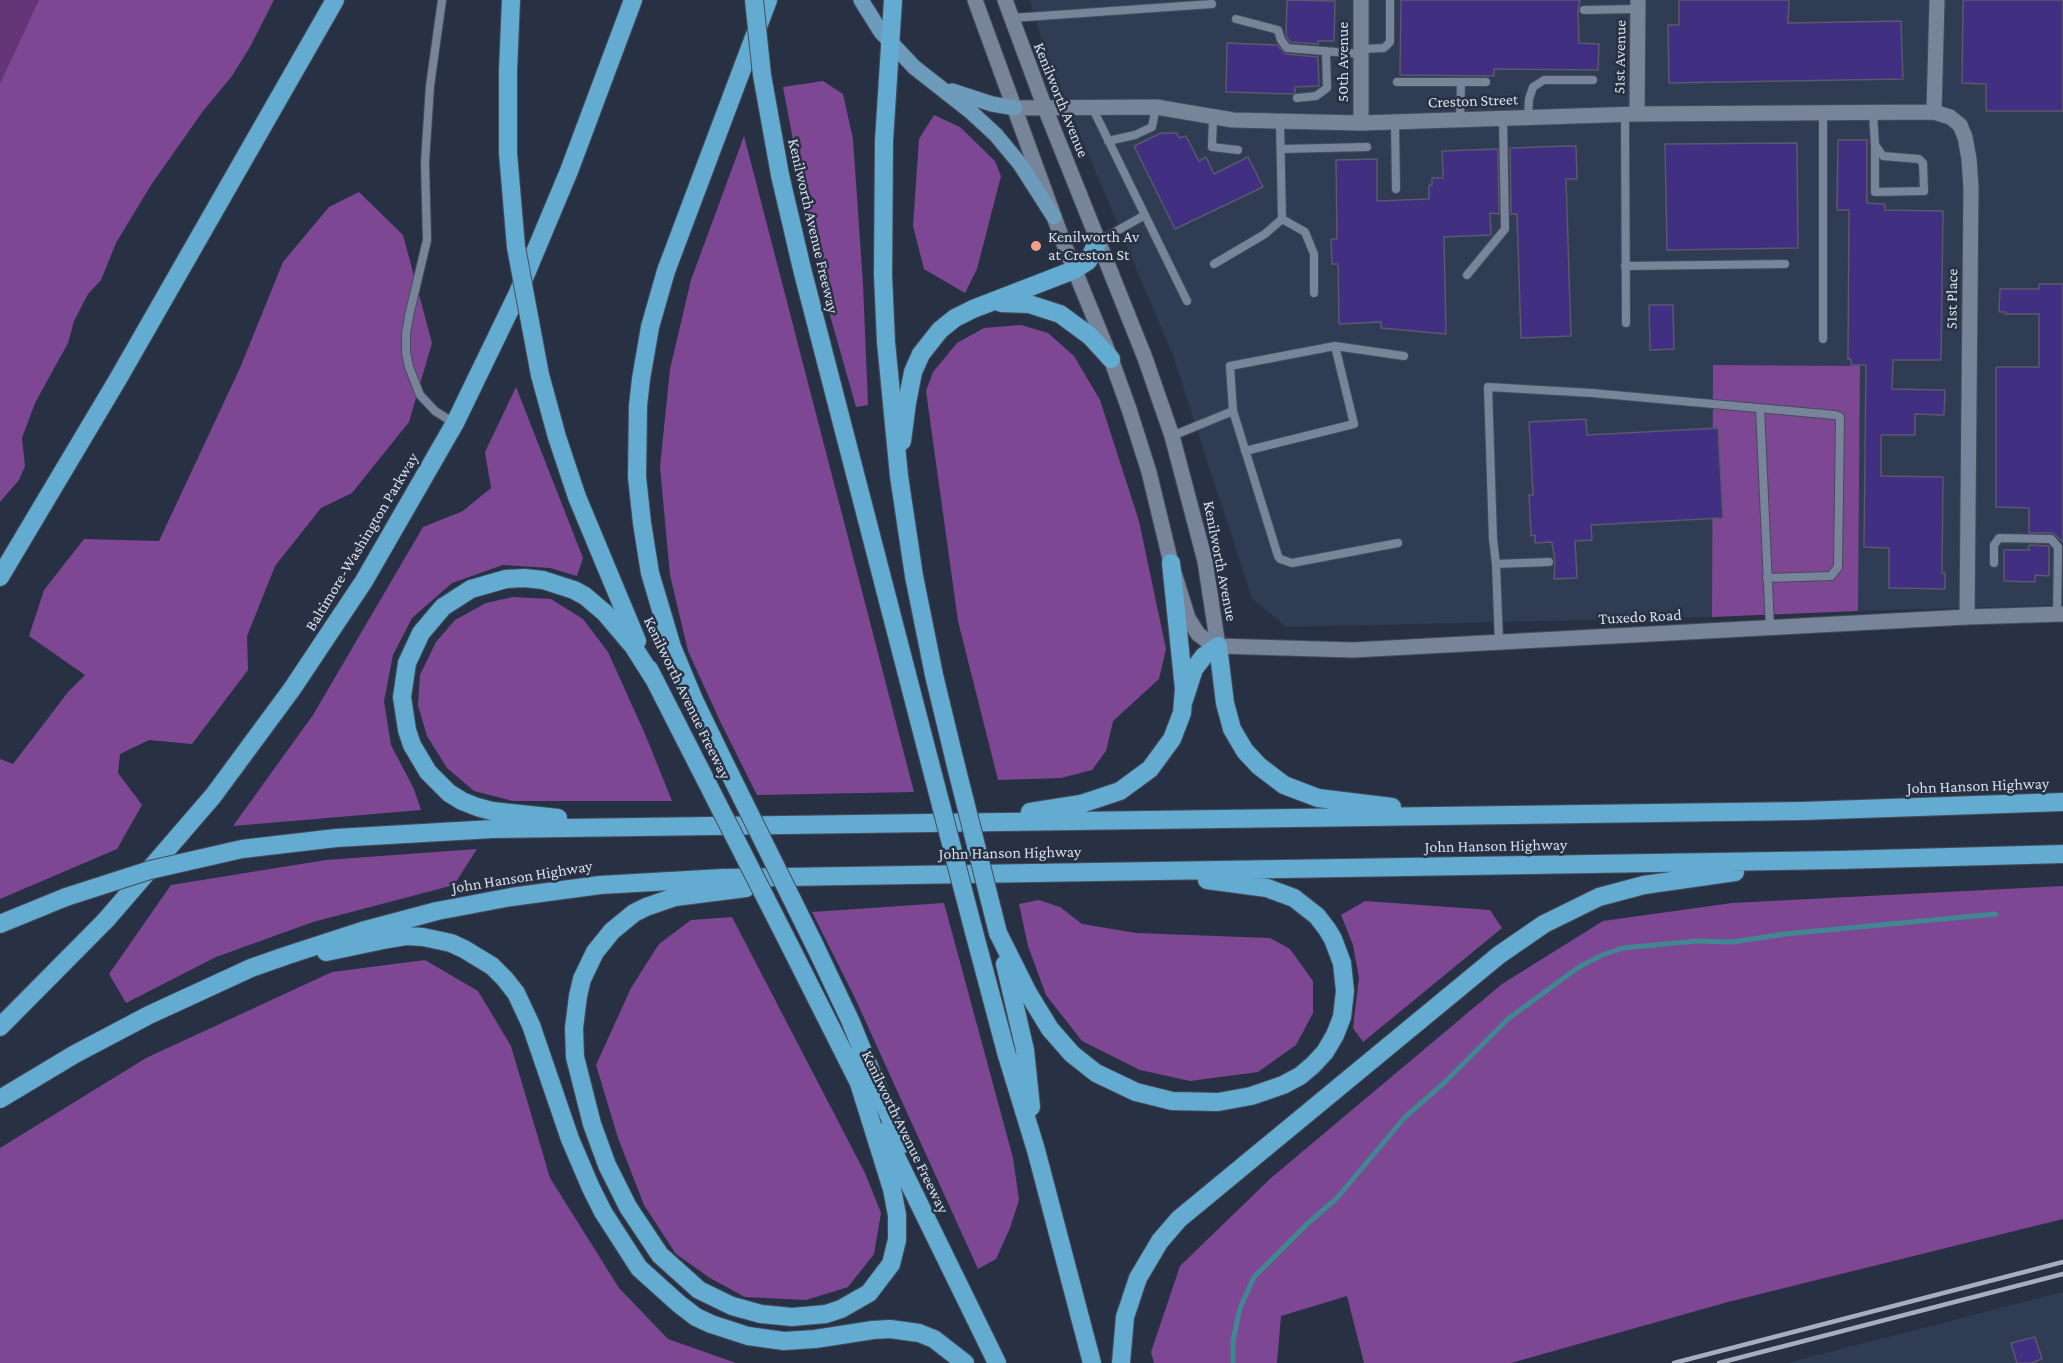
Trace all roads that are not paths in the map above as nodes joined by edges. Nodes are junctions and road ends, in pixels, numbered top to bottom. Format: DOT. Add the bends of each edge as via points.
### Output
graph roads {
  1 [pos="333,0"];
  2 [pos="442,0"];
  3 [pos="511,0"];
  4 [pos="633,0"];
  5 [pos="754,0"];
  6 [pos="768,0"];
  7 [pos="861,0"];
  8 [pos="893,0"];
  9 [pos="975,0"];
  10 [pos="1005,0"];
  11 [pos="1361,0"];
  12 [pos="1390,0"];
  13 [pos="1936,0"];
  14 [pos="1212,4"];
  15 [pos="1638,4"];
  16 [pos="1584,10"];
  17 [pos="1010,18"];
  18 [pos="1236,19"];
  19 [pos="889,42"];
  20 [pos="1326,51"];
  21 [pos="1361,52"];
  22 [pos="1593,80"];
  23 [pos="1396,82"];
  24 [pos="1461,82"];
  25 [pos="1486,82"];
  26 [pos="940,87"];
  27 [pos="1297,98"];
  28 [pos="1092,107"];
  29 [pos="1156,107"];
  30 [pos="1015,108"];
  31 [pos="1045,108"];
  32 [pos="1934,112"];
  33 [pos="1823,113"];
  34 [pos="1873,113"];
  35 [pos="1631,114"];
  36 [pos="1213,117"];
  37 [pos="1503,118"];
  38 [pos="1528,118"];
  39 [pos="1460,120"];
  40 [pos="1280,122"];
  41 [pos="1395,122"];
  42 [pos="1361,123"];
  43 [pos="1108,141"];
  44 [pos="1875,145"];
  45 [pos="1367,147"];
  46 [pos="1281,149"];
  47 [pos="1238,150"];
  48 [pos="1396,189"];
  49 [pos="1145,215"];
  50 [pos="1054,217"];
  51 [pos="1282,219"];
  52 [pos="1098,241"];
  53 [pos="1214,264"];
  54 [pos="1785,264"];
  55 [pos="1625,266"];
  56 [pos="1074,270"];
  57 [pos="1467,275"];
  58 [pos="1314,293"];
  59 [pos="1187,300"];
  60 [pos="973,309"];
  61 [pos="1626,323"];
  62 [pos="1823,339"];
  63 [pos="1335,346"];
  64 [pos="1404,356"];
  65 [pos="1111,359"];
  66 [pos="1760,409"];
  67 [pos="1233,411"];
  68 [pos="455,423"];
  69 [pos="1172,436"];
  70 [pos="1245,451"];
  71 [pos="899,476"];
  72 [pos="1398,543"];
  73 [pos="1549,561"];
  74 [pos="1171,563"];
  75 [pos="1994,563"];
  76 [pos="1496,564"];
  77 [pos="0,577"];
  78 [pos="1767,578"];
  79 [pos="2060,614"];
  80 [pos="1967,617"];
  81 [pos="1770,628"];
  82 [pos="1499,642"];
  83 [pos="1218,646"];
  84 [pos="654,679"];
  85 [pos="1184,700"];
  86 [pos="2063,802"];
  87 [pos="1474,816"];
  88 [pos="962,822"];
  89 [pos="649,827"];
  90 [pos="2063,854"];
  91 [pos="1838,860"];
  92 [pos="1134,871"];
  93 [pos="860,875"];
  94 [pos="0,924"];
  95 [pos="998,933"];
  96 [pos="251,968"];
  97 [pos="0,1027"];
  98 [pos="858,1080"];
  99 [pos="0,1099"];
  100 [pos="1036,1150"];
  101 [pos="959,1285"];
  102 [pos="966,1363"];
  103 [pos="997,1363"];
  104 [pos="1092,1363"];
  105 [pos="1121,1363"];
  1 -- 77 [label="highway" via="118,379"];
  2 -- 68 [label="lane" via="425,162 427,240 406,343 409,367 420,395 435,411"];
  3 -- 84 [label="highway, Kenilworth Avenue Freeway, bridge" via="508,153 516,246 540,375 588,527"];
  4 -- 68 [label="highway, Baltimore-Washington Parkway" via="542,238"];
  5 -- 100 [label="highway, Kenilworth Avenue Freeway, bridge" via="762,75 780,175 808,292 974,932"];
  6 -- 101 [label="highway, bridge" via="663,281 646,344 638,406 638,488 650,573 672,647 694,700 850,1020"];
  7 -- 19 [label="main road"];
  8 -- 19 [label="highway"];
  9 -- 30 [label="main road, Kenilworth Avenue"];
  10 -- 17 [label="main road, Kenilworth Avenue"];
  11 -- 21 [label="main road, 50th Avenue"];
  12 -- 21 [label="lane" via="1390,42 1384,48"];
  13 -- 32 [label="main road"];
  14 -- 17 [label="lane"];
  15 -- 16 [label="lane"];
  15 -- 35 [label="main road, 51st Avenue"];
  17 -- 31 [label="main road, Kenilworth Avenue"];
  18 -- 20 [label="lane" via="1278,30 1287,48"];
  19 -- 26 [label="main road"];
  19 -- 71 [label="highway" via="883,275"];
  20 -- 21 [label="lane"];
  20 -- 27 [label="lane" via="1327,88 1316,96"];
  21 -- 42 [label="main road, 50th Avenue"];
  22 -- 38 [label="lane" via="1544,80 1533,87"];
  23 -- 24 [label="lane"];
  24 -- 25 [label="lane"];
  24 -- 39 [label="lane"];
  26 -- 30 [label="main road"];
  26 -- 50 [label="main road" via="1007,148"];
  28 -- 29 [label="main road, Creston Street"];
  28 -- 31 [label="main road, Creston Street"];
  28 -- 43 [label="lane"];
  29 -- 36 [label="main road, Creston Street"];
  29 -- 43 [label="lane" via="1152,127"];
  30 -- 31 [label="main road, Creston Street"];
  30 -- 50 [label="main road, Kenilworth Avenue"];
  31 -- 52 [label="main road, Kenilworth Avenue"];
  32 -- 34 [label="main road, Creston Street"];
  32 -- 80 [label="main road, 51st Place" via="1959,125 1969,159"];
  33 -- 34 [label="main road, Creston Street"];
  33 -- 35 [label="main road, Creston Street"];
  33 -- 62 [label="lane"];
  34 -- 44 [label="lane"];
  35 -- 38 [label="main road, Creston Street"];
  35 -- 55 [label="lane"];
  36 -- 40 [label="main road, Creston Street"];
  36 -- 47 [label="lane" via="1212,147"];
  37 -- 38 [label="main road, Creston Street"];
  37 -- 39 [label="main road, Creston Street"];
  37 -- 57 [label="lane" via="1505,229"];
  39 -- 41 [label="main road, Creston Street"];
  40 -- 42 [label="main road, Creston Street"];
  40 -- 46 [label="lane"];
  41 -- 42 [label="main road, Creston Street"];
  41 -- 48 [label="lane"];
  43 -- 49 [label="lane"];
  44 -- 44 [label="lane" via="1883,156 1919,159 1923,163 1924,191 1875,192"];
  45 -- 46 [label="lane"];
  46 -- 51 [label="lane"];
  49 -- 52 [label="lane"];
  49 -- 59 [label="lane"];
  50 -- 56 [label="main road, Kenilworth Avenue"];
  51 -- 53 [label="lane" via="1265,234"];
  51 -- 58 [label="lane" via="1305,232 1314,254"];
  52 -- 56 [label="highway" via="1088,261"];
  52 -- 69 [label="main road, Kenilworth Avenue"];
  54 -- 55 [label="lane"];
  55 -- 61 [label="lane"];
  56 -- 60 [label="highway"];
  56 -- 65 [label="main road, Kenilworth Avenue"];
  60 -- 65 [label="highway" via="1017,302 1050,310 1081,328"];
  60 -- 71 [label="highway" via="940,330 917,364 910,382"];
  63 -- 64 [label="lane"];
  63 -- 67 [label="lane" via="1230,366"];
  63 -- 70 [label="lane" via="1354,424"];
  65 -- 74 [label="main road, Kenilworth Avenue" via="1149,472"];
  66 -- 76 [label="lane" via="1488,387"];
  66 -- 78 [label="lane"];
  66 -- 78 [label="lane" via="1835,415 1841,423 1838,567 1831,576"];
  67 -- 69 [label="lane"];
  67 -- 70 [label="lane"];
  68 -- 97 [label="highway, Baltimore-Washington Parkway" via="364,581 253,743 129,896"];
  69 -- 83 [label="main road, Kenilworth Avenue" via="1205,561"];
  70 -- 72 [label="lane" via="1280,559 1292,562"];
  71 -- 95 [label="highway, bridge" via="920,609"];
  73 -- 76 [label="lane"];
  74 -- 83 [label="main road, Kenilworth Avenue" via="1188,618 1198,634"];
  74 -- 85 [label="highway"];
  75 -- 79 [label="lane" via="1994,545 1999,538 2051,539 2058,547"];
  76 -- 82 [label="lane"];
  78 -- 81 [label="lane"];
  79 -- 80 [label="main road, Tuxedo Road"];
  80 -- 81 [label="main road, Tuxedo Road"];
  81 -- 82 [label="main road, Tuxedo Road"];
  82 -- 83 [label="main road, Tuxedo Road" via="1343,651"];
  83 -- 85 [label="highway" via="1194,669"];
  83 -- 87 [label="highway" via="1232,729 1253,760 1275,779 1318,798"];
  84 -- 89 [label="highway" via="623,633 585,596 560,584 524,578 471,589 443,607 413,647 402,697 407,730 419,759 437,782 462,801 492,812"];
  84 -- 98 [label="highway, Kenilworth Avenue Freeway, bridge"];
  85 -- 88 [label="highway" via="1178,726 1158,760 1120,791 1081,804"];
  86 -- 87 [label="highway, John Hanson Highway"];
  87 -- 88 [label="highway, John Hanson Highway"];
  88 -- 89 [label="highway, John Hanson Highway"];
  89 -- 94 [label="highway, John Hanson Highway, bridge" via="400,834 242,849 150,870 66,897"];
  90 -- 91 [label="highway, John Hanson Highway"];
  91 -- 92 [label="highway, John Hanson Highway"];
  91 -- 105 [label="highway" via="1628,889 1586,903 1514,944 1174,1224 1144,1265 1132,1292 1125,1317"];
  92 -- 93 [label="highway, John Hanson Highway"];
  92 -- 95 [label="highway" via="1267,888 1294,898 1317,916 1339,951 1345,991 1335,1035 1313,1065 1273,1089 1218,1102 1172,1101 1115,1084 1079,1060 1050,1029"];
  93 -- 96 [label="highway, John Hanson Highway" via="642,881 534,893 399,920"];
  93 -- 98 [label="highway" via="690,894 646,907 622,921 595,952 582,979 574,1028 579,1080 599,1144 640,1227 660,1256 699,1290 760,1314 811,1316 841,1309 869,1293 891,1264 898,1227 895,1202"];
  95 -- 100 [label="highway" via="1025,1050"];
  96 -- 99 [label="highway, John Hanson Highway" via="112,1034"];
  96 -- 102 [label="highway" via="406,936 451,943 471,953 505,979 522,1006 580,1163 614,1232 639,1268 679,1304 711,1324 766,1339 815,1339 873,1329 919,1333 934,1339"];
  98 -- 101 [label="highway, Kenilworth Avenue Freeway"];
  100 -- 104 [label="highway, Kenilworth Avenue Freeway"];
  101 -- 103 [label="highway, Kenilworth Avenue Freeway"];
}
